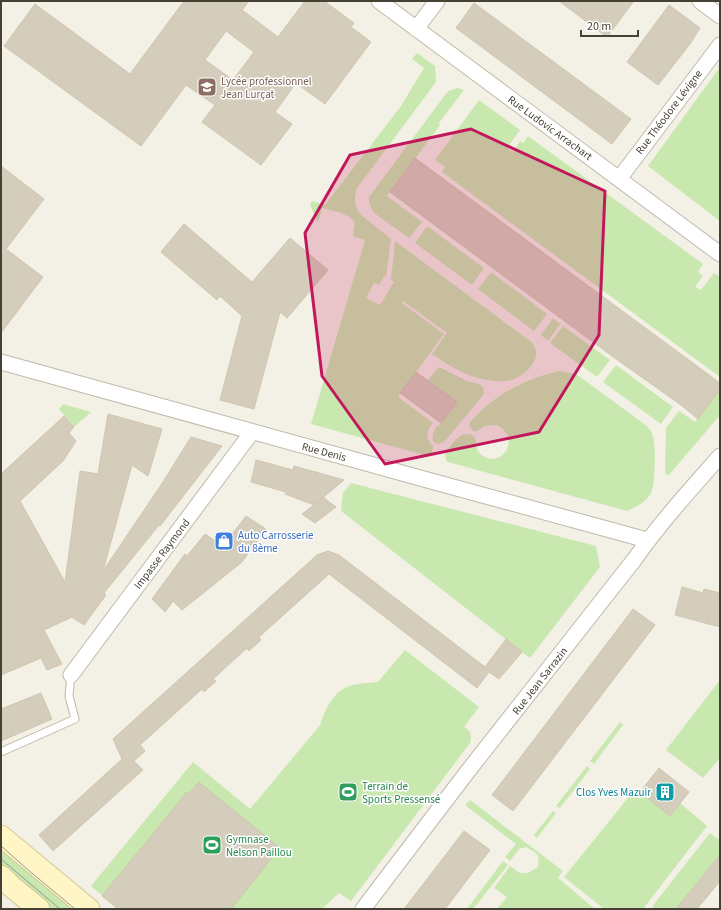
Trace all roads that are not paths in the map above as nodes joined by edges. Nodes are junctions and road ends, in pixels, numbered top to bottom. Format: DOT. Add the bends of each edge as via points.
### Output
graph roads {
  1 [pos="379,1"];
  2 [pos="437,1"];
  3 [pos="700,1"];
  4 [pos="720,16"];
  5 [pos="416,29"];
  6 [pos="720,46"];
  7 [pos="619,179"];
  8 [pos="720,254"];
  9 [pos="1,362"];
  10 [pos="252,432"];
  11 [pos="720,456"];
  12 [pos="648,540"];
  13 [pos="71,676"];
  14 [pos="1,752"];
  15 [pos="1,836"];
  16 [pos="1,876"];
  17 [pos="39,909"];
  18 [pos="89,909"];
  19 [pos="363,909"];
  1 -- 5 [label="street, Rue Ludovic Arrachart"];
  2 -- 5 [label="street"];
  3 -- 4 [label="street"];
  5 -- 7 [label="street, Rue Ludovic Arrachart"];
  6 -- 7 [label="street, Rue Théodore Lévigne"];
  7 -- 8 [label="street, Rue Ludovic Arrachart"];
  9 -- 10 [label="street, Rue Denis"];
  10 -- 12 [label="street, Rue Denis"];
  10 -- 13 [label="street, Impasse Raymond"];
  11 -- 12 [label="street, Rue Jean Sarrazin"];
  12 -- 19 [label="street, Rue Jean Sarrazin"];
  13 -- 14 [label="lane" via="69,696 75,719"];
  15 -- 18 [label="street"];
  16 -- 17 [label="street"];
}
